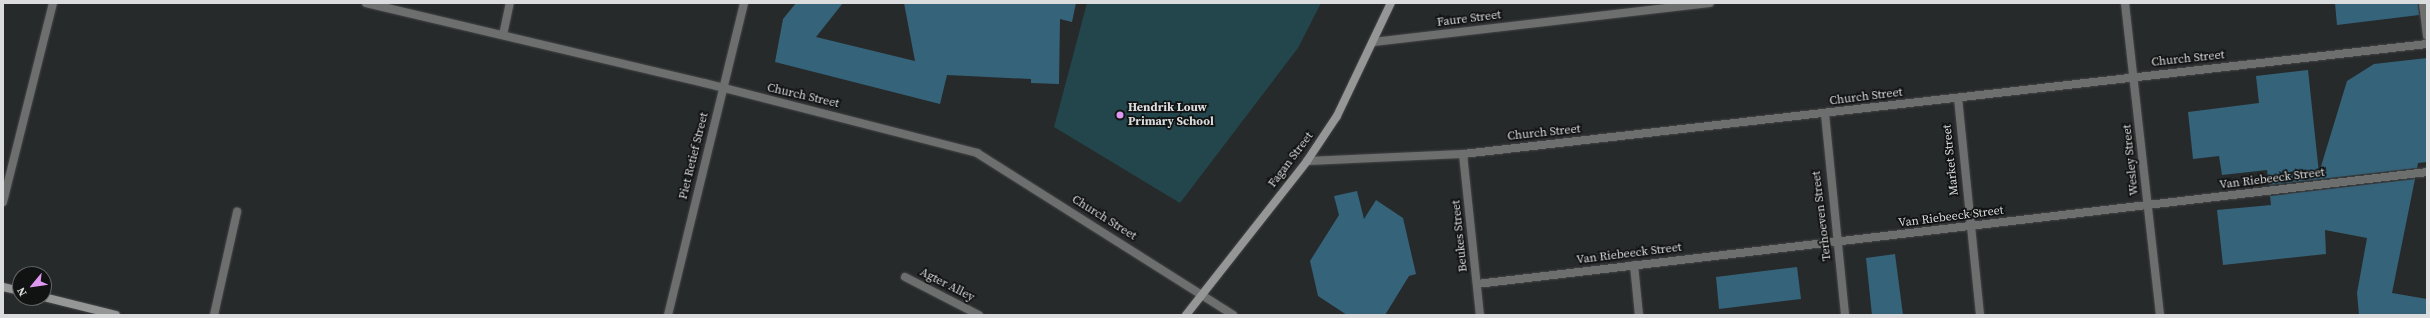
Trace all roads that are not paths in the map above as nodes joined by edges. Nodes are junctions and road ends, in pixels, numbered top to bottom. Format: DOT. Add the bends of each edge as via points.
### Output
graph roads {
  1 [pos="53,3"];
  2 [pos="366,3"];
  3 [pos="510,3"];
  4 [pos="744,3"];
  5 [pos="1391,3"];
  6 [pos="1710,3"];
  7 [pos="2125,3"];
  8 [pos="2423,3"];
  9 [pos="503,35"];
  10 [pos="2427,36"];
  11 [pos="1373,42"];
  12 [pos="2427,44"];
  13 [pos="2133,77"];
  14 [pos="723,88"];
  15 [pos="1958,98"];
  16 [pos="1825,114"];
  17 [pos="1463,154"];
  18 [pos="1307,161"];
  19 [pos="2427,172"];
  20 [pos="3,202"];
  21 [pos="2148,206"];
  22 [pos="237,212"];
  23 [pos="1970,227"];
  24 [pos="1837,243"];
  25 [pos="1634,265"];
  26 [pos="905,277"];
  27 [pos="1477,284"];
  28 [pos="1201,295"];
  29 [pos="52,299"];
  30 [pos="116,315"];
  31 [pos="214,315"];
  32 [pos="668,315"];
  33 [pos="979,315"];
  34 [pos="1186,315"];
  35 [pos="1233,315"];
  36 [pos="1480,315"];
  37 [pos="1639,315"];
  38 [pos="1845,315"];
  39 [pos="1980,315"];
  40 [pos="2160,315"];
  1 -- 20 [label="street"];
  2 -- 9 [label="street, Church Street"];
  3 -- 9 [label="street"];
  4 -- 14 [label="street, Piet Retief Street"];
  5 -- 11 [label="street, Fagan Street"];
  6 -- 11 [label="street, Faure Street"];
  7 -- 13 [label="street, Wesley Street"];
  8 -- 10 [label="street"];
  9 -- 14 [label="street, Church Street"];
  11 -- 18 [label="street, Fagan Street" via="1337,116"];
  12 -- 13 [label="street, Church Street"];
  13 -- 15 [label="street, Church Street"];
  13 -- 21 [label="street, Wesley Street"];
  14 -- 28 [label="street, Church Street" via="977,154"];
  14 -- 32 [label="street, Piet Retief Street"];
  15 -- 16 [label="street, Church Street"];
  15 -- 23 [label="street, Market Street"];
  16 -- 17 [label="street, Church Street"];
  16 -- 24 [label="street, Terhoeven Street"];
  17 -- 18 [label="street, Church Street"];
  17 -- 27 [label="street, Beukes Street"];
  18 -- 28 [label="street, Fagan Street"];
  19 -- 21 [label="street, Van Riebeeck Street"];
  21 -- 23 [label="street, Van Riebeeck Street"];
  21 -- 40 [label="street, Wesley Street"];
  22 -- 31 [label="street"];
  23 -- 24 [label="street, Van Riebeeck Street"];
  23 -- 39 [label="street, Market Street"];
  24 -- 25 [label="street, Van Riebeeck Street"];
  24 -- 38 [label="street, Terhoeven Street"];
  25 -- 27 [label="street, Van Riebeeck Street"];
  25 -- 37 [label="street"];
  26 -- 33 [label="street, Agter Alley"];
  27 -- 36 [label="street, Beukes Street"];
  28 -- 34 [label="street, Fagan Street"];
  28 -- 35 [label="street, Church Street"];
  29 -- 30 [label="street"];
}
